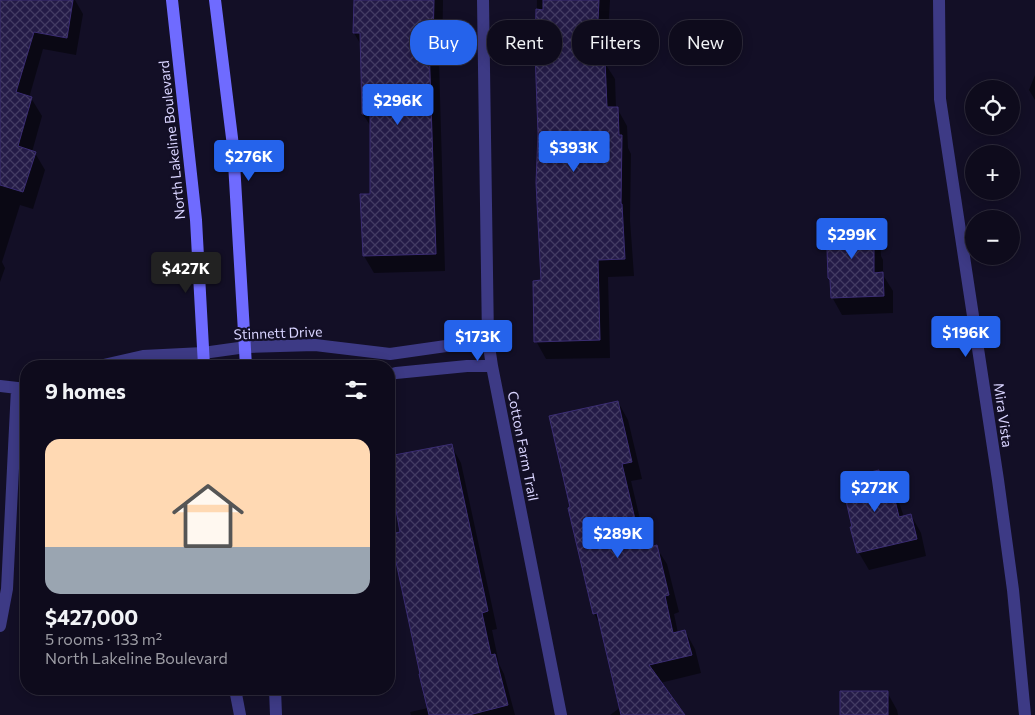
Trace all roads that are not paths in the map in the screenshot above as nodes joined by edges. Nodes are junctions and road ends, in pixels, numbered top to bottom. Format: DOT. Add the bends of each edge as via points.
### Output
graph roads {
  1 [pos="172,0"];
  2 [pos="215,0"];
  3 [pos="483,0"];
  4 [pos="939,0"];
  5 [pos="488,340"];
  6 [pos="246,347"];
  7 [pos="203,352"];
  8 [pos="125,360"];
  9 [pos="204,360"];
  10 [pos="246,360"];
  11 [pos="492,366"];
  12 [pos="395,372"];
  13 [pos="0,386"];
  14 [pos="20,388"];
  15 [pos="20,426"];
  16 [pos="0,626"];
  17 [pos="236,695"];
  18 [pos="275,695"];
  19 [pos="240,715"];
  20 [pos="276,715"];
  21 [pos="561,715"];
  22 [pos="1025,715"];
  1 -- 7 [label="main road, North Lakeline Boulevard" via="196,220"];
  2 -- 6 [label="main road" via="233,146"];
  3 -- 5 [label="street, Cotton Farm Trail"];
  4 -- 22 [label="street, Mira Vista" via="940,99 1013,590"];
  5 -- 6 [label="street, Stinnett Drive" via="390,354 315,345"];
  5 -- 11 [label="street, Cotton Farm Trail"];
  6 -- 7 [label="street, Stinnett Drive"];
  6 -- 10 [label="main road"];
  7 -- 8 [label="street, Stinnett Drive"];
  7 -- 9 [label="main road, North Lakeline Boulevard"];
  11 -- 12 [label="street"];
  11 -- 21 [label="street, Cotton Farm Trail"];
  13 -- 14 [label="street"];
  15 -- 16 [label="street" via="7,589"];
  17 -- 19 [label="street"];
  18 -- 20 [label="street"];
}
